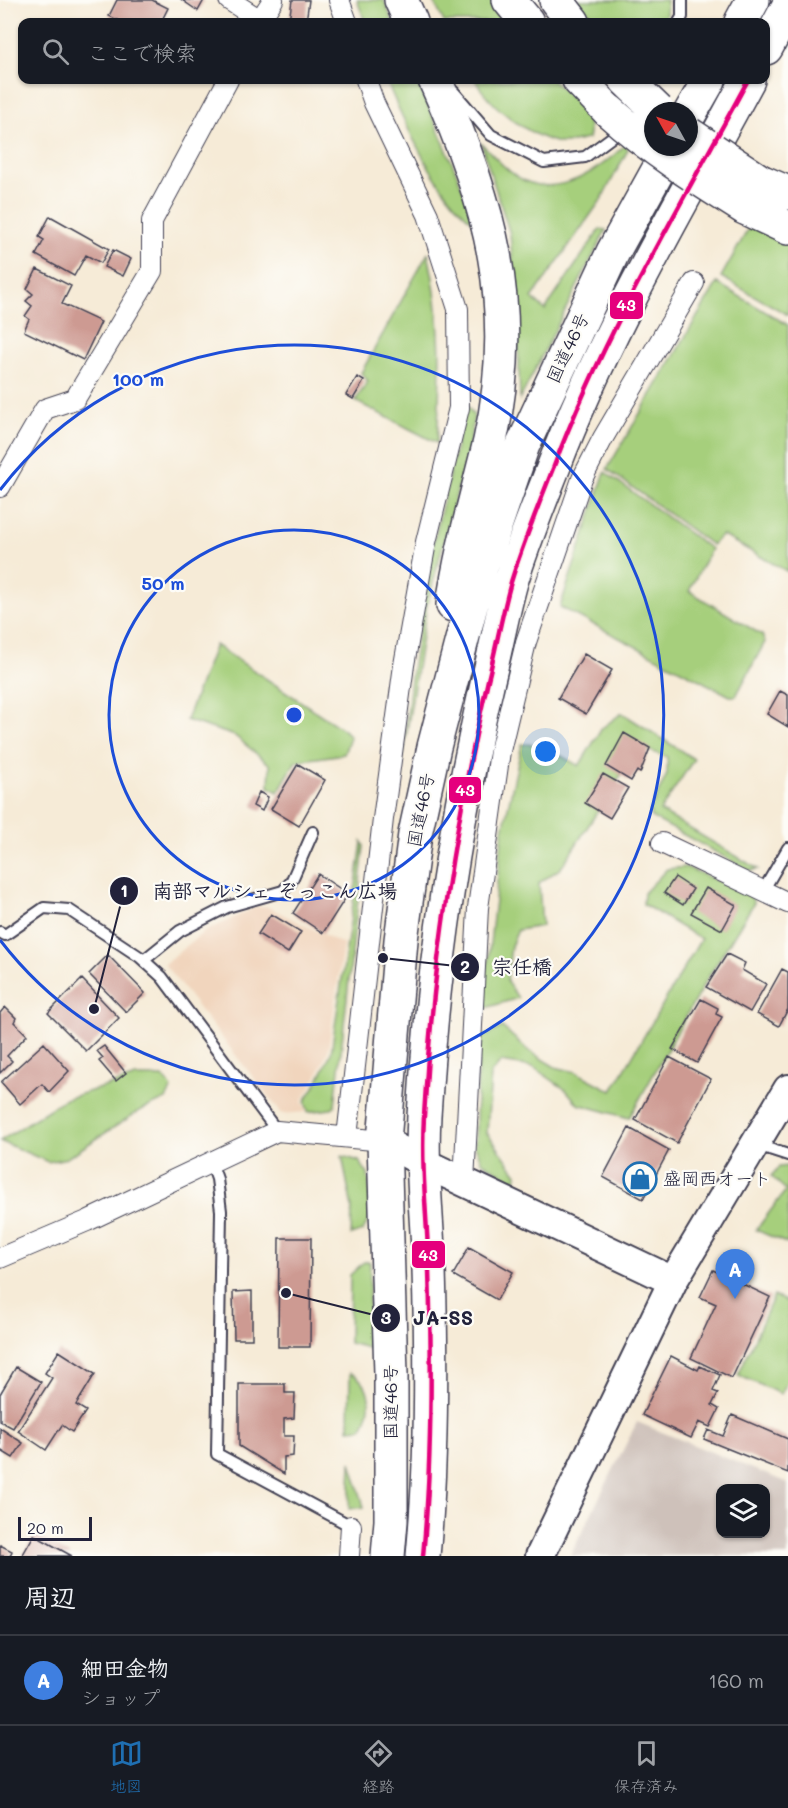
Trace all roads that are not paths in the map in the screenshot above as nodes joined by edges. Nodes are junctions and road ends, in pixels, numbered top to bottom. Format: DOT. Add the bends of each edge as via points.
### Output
graph roads {
  1 [pos="229,0"];
  2 [pos="273,0"];
  3 [pos="339,0"];
  4 [pos="401,0"];
  5 [pos="509,0"];
  6 [pos="556,0"];
  7 [pos="682,0"];
  8 [pos="753,0"];
  9 [pos="786,13"];
  10 [pos="255,18"];
  11 [pos="263,18"];
  12 [pos="346,18"];
  13 [pos="409,18"];
  14 [pos="524,18"];
  15 [pos="570,18"];
  16 [pos="681,18"];
  17 [pos="743,18"];
  18 [pos="770,40"];
  19 [pos="226,84"];
  20 [pos="365,84"];
  21 [pos="437,84"];
  22 [pos="446,84"];
  23 [pos="590,84"];
  24 [pos="642,84"];
  25 [pos="707,84"];
  26 [pos="746,84"];
  27 [pos="630,98"];
  28 [pos="696,102"];
  29 [pos="698,141"];
  30 [pos="666,156"];
  31 [pos="764,194"];
  32 [pos="788,228"];
  33 [pos="694,283"];
  34 [pos="0,487"];
  35 [pos="434,747"];
  36 [pos="313,832"];
  37 [pos="662,843"];
  38 [pos="788,848"];
  39 [pos="763,891"];
  40 [pos="788,903"];
  41 [pos="0,932"];
  42 [pos="144,960"];
  43 [pos="788,1089"];
  44 [pos="277,1131"];
  45 [pos="347,1137"];
  46 [pos="384,1141"];
  47 [pos="755,1144"];
  48 [pos="788,1155"];
  49 [pos="211,1162"];
  50 [pos="422,1162"];
  51 [pos="464,1182"];
  52 [pos="0,1258"];
  53 [pos="673,1281"];
  54 [pos="351,1526"];
  55 [pos="349,1556"];
  56 [pos="388,1556"];
  57 [pos="423,1556"];
  58 [pos="540,1556"];
  1 -- 10 [label="street"];
  2 -- 11 [label="street"];
  3 -- 12 [label="street"];
  4 -- 13 [label="highway"];
  5 -- 14 [label="highway"];
  6 -- 15 [label="highway"];
  7 -- 16 [label="lane"];
  8 -- 17 [label="highway"];
  9 -- 18 [label="highway"];
  19 -- 34 [label="street" via="152,221 152,272 75,399 45,409"];
  20 -- 45 [label="street" via="428,216 458,309 459,408 426,542 404,665"];
  21 -- 35 [label="highway" via="479,187 493,244 503,318 502,361 492,428 460,556"];
  22 -- 27 [label="lane" via="491,135 544,162 585,157 612,137"];
  23 -- 27 [label="highway"];
  24 -- 27 [label="lane"];
  25 -- 28 [label="highway"];
  26 -- 50 [label="highway, 国道46号" via="597,366 555,463 512,581 454,841 440,947"];
  27 -- 31 [label="highway, bridge" via="679,167"];
  29 -- 31 [label="highway, bridge"];
  30 -- 35 [label="highway, 国道46号" via="613,252 523,445 482,567"];
  31 -- 32 [label="highway"];
  33 -- 51 [label="street" via="582,479 526,642 500,751 478,908"];
  35 -- 46 [label="highway, 国道46号" via="415,834 401,940"];
  36 -- 42 [label="lane" via="291,882 283,891 227,908 180,930"];
  37 -- 39 [label="street"];
  38 -- 39 [label="lane"];
  39 -- 40 [label="street"];
  41 -- 42 [label="lane" via="5,935 44,908 69,910"];
  42 -- 44 [label="lane" via="162,977"];
  43 -- 47 [label="street"];
  44 -- 45 [label="street"];
  44 -- 49 [label="street"];
  45 -- 46 [label="street"];
  46 -- 50 [label="street"];
  46 -- 56 [label="highway, 国道46号" via="391,1374 392,1521"];
  47 -- 48 [label="lane"];
  47 -- 53 [label="street"];
  49 -- 52 [label="street"];
  49 -- 54 [label="lane" via="221,1211 217,1454"];
  50 -- 51 [label="street"];
  50 -- 57 [label="highway, 国道46号" via="430,1380"];
  51 -- 53 [label="street"];
  53 -- 58 [label="street"];
  54 -- 55 [label="street"];
}
